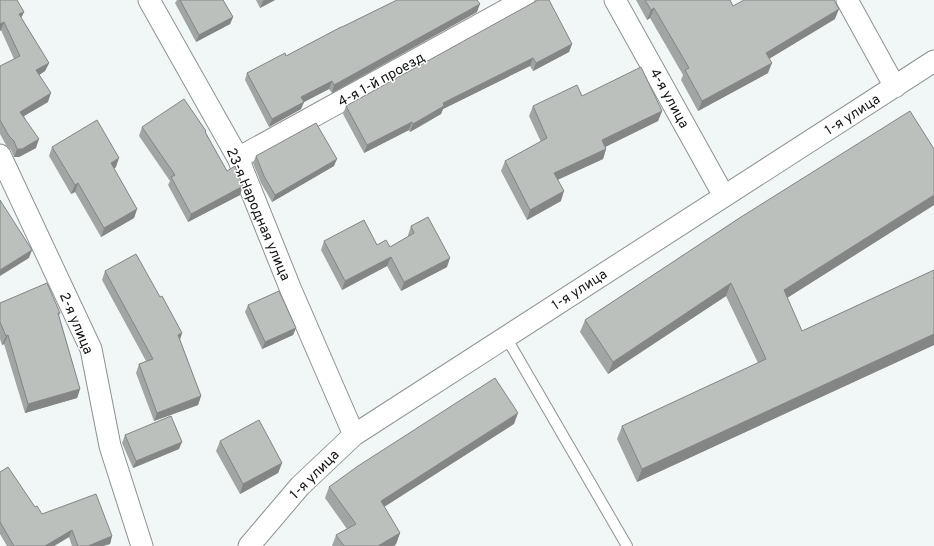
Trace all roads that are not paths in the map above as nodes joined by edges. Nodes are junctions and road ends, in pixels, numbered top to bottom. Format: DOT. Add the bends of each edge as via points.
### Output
graph roads {
  1 [pos="524,0"];
  2 [pos="616,0"];
  3 [pos="847,0"];
  4 [pos="153,1"];
  5 [pos="934,61"];
  6 [pos="894,87"];
  7 [pos="0,155"];
  8 [pos="238,158"];
  9 [pos="724,196"];
  10 [pos="506,337"];
  11 [pos="354,435"];
  12 [pos="142,546"];
  13 [pos="249,546"];
  14 [pos="627,546"];
  1 -- 8 [label="street, 4-я 1-й проезд"];
  2 -- 9 [label="street, 4-я улица"];
  3 -- 6 [label="street"];
  4 -- 8 [label="street, 23-я Народная улица"];
  5 -- 6 [label="street, 1-я улица"];
  6 -- 9 [label="street, 1-я улица"];
  7 -- 12 [label="street, 2-я улица" via="91,349 110,446"];
  8 -- 11 [label="street, 23-я Народная улица" via="291,290"];
  9 -- 10 [label="street, 1-я улица"];
  10 -- 11 [label="street, 1-я улица"];
  10 -- 14 [label="lane"];
  11 -- 13 [label="street, 1-я улица" via="300,486"];
}
